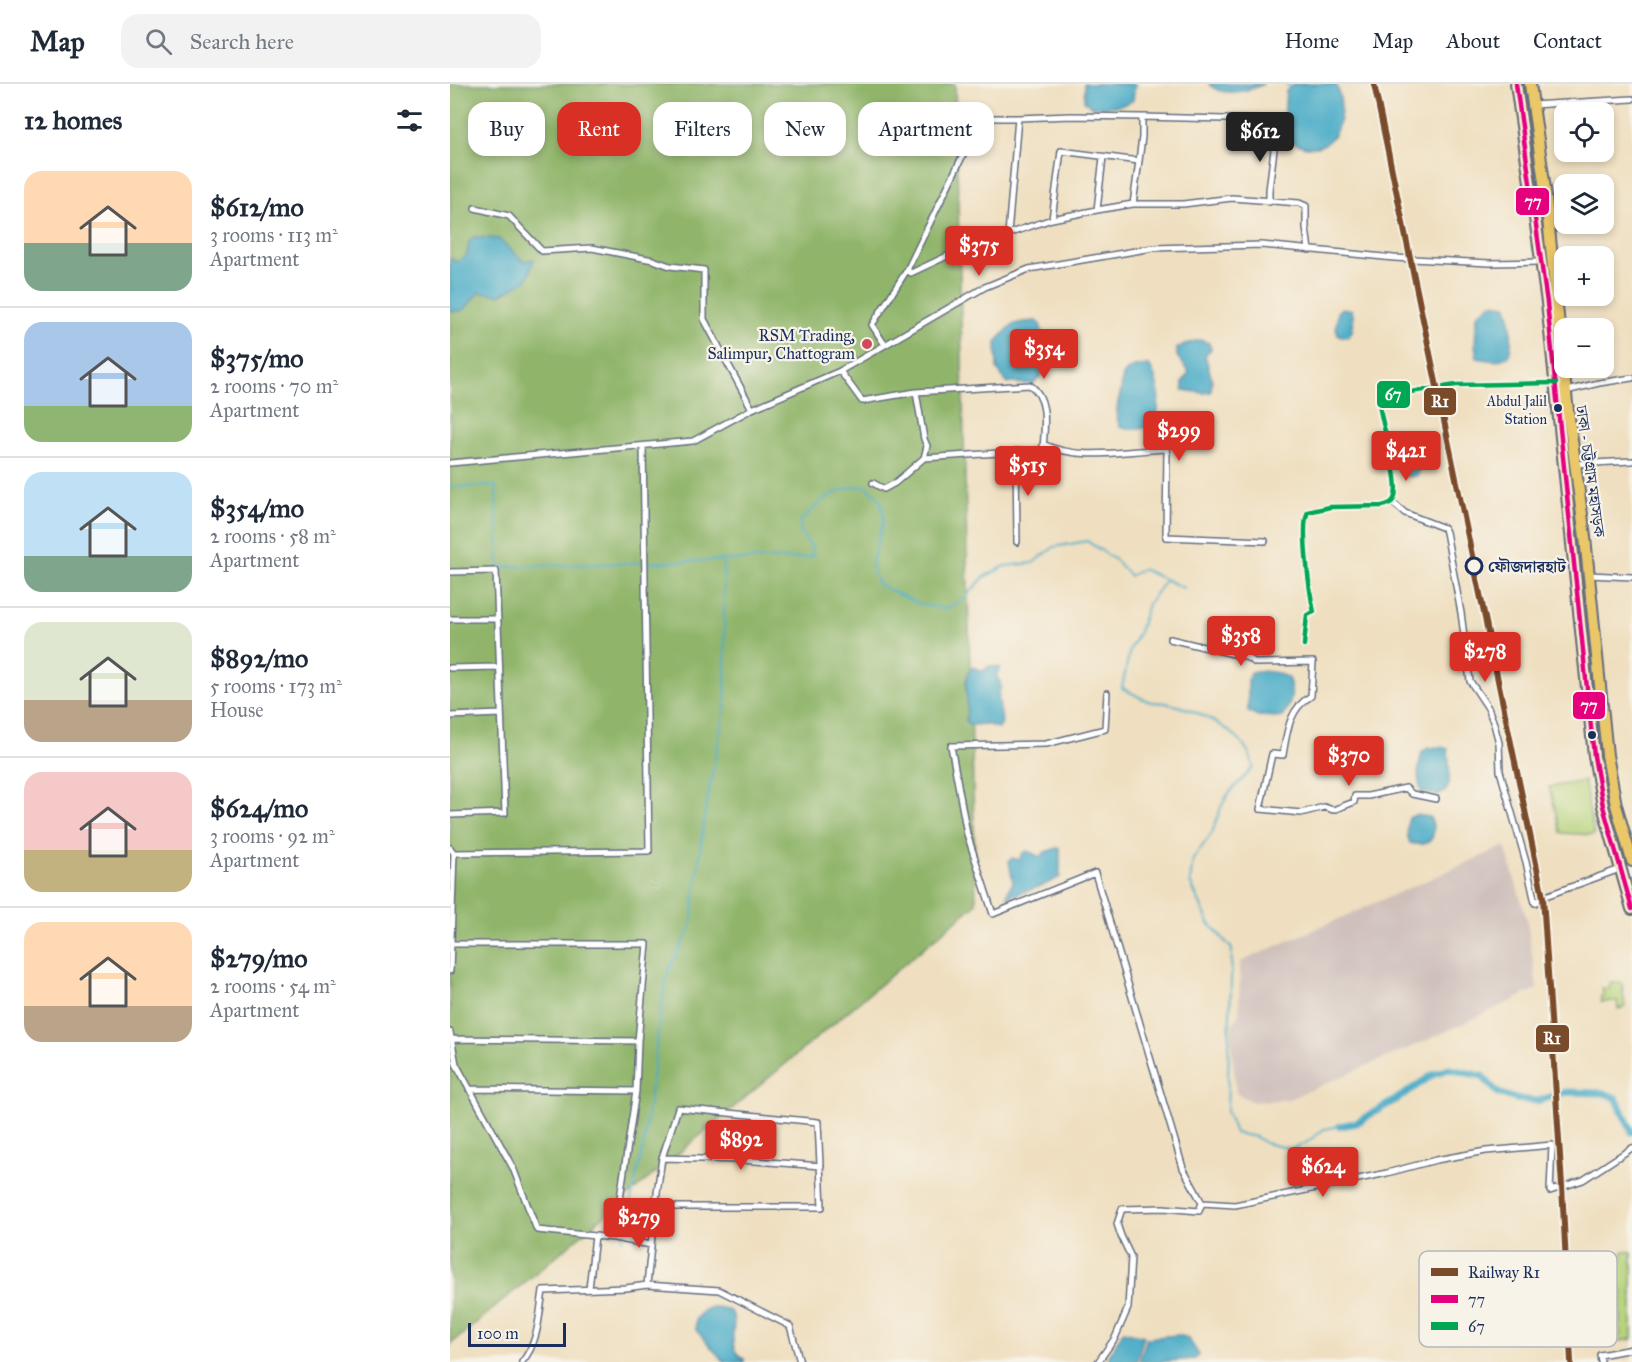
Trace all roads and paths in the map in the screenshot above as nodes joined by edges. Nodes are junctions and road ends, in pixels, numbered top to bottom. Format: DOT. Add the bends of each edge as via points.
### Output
graph roads {
  1 [pos="1516,84"];
  2 [pos="1530,84"];
  3 [pos="1632,99"];
  4 [pos="1532,105"];
  5 [pos="1142,117"];
  6 [pos="1018,118"];
  7 [pos="1103,157"];
  8 [pos="1139,161"];
  9 [pos="1269,202"];
  10 [pos="1134,204"];
  11 [pos="475,208"];
  12 [pos="1097,210"];
  13 [pos="1052,219"];
  14 [pos="1008,234"];
  15 [pos="1309,250"];
  16 [pos="1542,262"];
  17 [pos="908,270"];
  18 [pos="885,345"];
  19 [pos="840,371"];
  20 [pos="1632,378"];
  21 [pos="1556,383"];
  22 [pos="1566,391"];
  23 [pos="916,392"];
  24 [pos="752,409"];
  25 [pos="1043,444"];
  26 [pos="643,446"];
  27 [pos="1016,451"];
  28 [pos="924,458"];
  29 [pos="1632,461"];
  30 [pos="450,463"];
  31 [pos="1575,464"];
  32 [pos="873,483"];
  33 [pos="1392,501"];
  34 [pos="1265,541"];
  35 [pos="1017,542"];
  36 [pos="450,572"];
  37 [pos="1589,575"];
  38 [pos="1632,578"];
  39 [pos="1590,590"];
  40 [pos="450,619"];
  41 [pos="498,619"];
  42 [pos="1170,639"];
  43 [pos="1304,645"];
  44 [pos="499,667"];
  45 [pos="450,668"];
  46 [pos="1107,693"];
  47 [pos="501,714"];
  48 [pos="450,716"];
  49 [pos="1594,756"];
  50 [pos="1436,799"];
  51 [pos="450,815"];
  52 [pos="452,851"];
  53 [pos="1632,861"];
  54 [pos="1620,869"];
  55 [pos="1632,909"];
  56 [pos="451,927"];
  57 [pos="451,944"];
  58 [pos="450,971"];
  59 [pos="450,1032"];
  60 [pos="451,1039"];
  61 [pos="638,1041"];
  62 [pos="469,1089"];
  63 [pos="636,1091"];
  64 [pos="1632,1148"];
  65 [pos="662,1158"];
  66 [pos="821,1166"];
  67 [pos="1202,1203"];
  68 [pos="655,1207"];
  69 [pos="595,1236"];
  70 [pos="614,1238"];
  71 [pos="651,1245"];
  72 [pos="646,1285"];
  73 [pos="589,1289"];
  74 [pos="1632,1349"];
  75 [pos="522,1362"];
  76 [pos="800,1362"];
  77 [pos="1098,1362"];
  78 [pos="1601,1362"];
  1 -- 16 [label="highway, ঢাকা - চট্টগ্রাম মহাসড়ক"];
  2 -- 4 [label="highway, ঢাকা - চট্টগ্রাম মহাসড়ক"];
  3 -- 4 [label="street"];
  4 -- 22 [label="highway, ঢাকা - চট্টগ্রাম মহাসড়ক"];
  5 -- 6 [label="street"];
  5 -- 8 [label="street"];
  5 -- 9 [label="street" via="1246,118 1277,124"];
  6 -- 14 [label="street"];
  6 -- 17 [label="street" via="981,118"];
  7 -- 8 [label="street"];
  7 -- 12 [label="street"];
  7 -- 13 [label="street" via="1061,151"];
  8 -- 10 [label="street"];
  9 -- 10 [label="street" via="1233,198"];
  9 -- 15 [label="street" via="1306,206"];
  10 -- 12 [label="street"];
  11 -- 24 [label="street" via="509,216 542,251 592,248 704,270 704,319"];
  12 -- 13 [label="street"];
  13 -- 14 [label="street"];
  14 -- 17 [label="street" via="960,250 911,273"];
  15 -- 16 [label="street" via="1489,263"];
  15 -- 18 [label="street" via="1262,245 1153,248 1029,268 985,287"];
  16 -- 21 [label="highway, ঢাকা - চট্টগ্রাম মহাসড়ক"];
  17 -- 18 [label="street" via="872,325"];
  18 -- 19 [label="street"];
  19 -- 23 [label="street" via="862,400"];
  19 -- 24 [label="street"];
  20 -- 22 [label="street"];
  21 -- 33 [label="street" via="1456,385 1385,396 1379,404 1394,474"];
  21 -- 49 [label="highway, ঢাকা - চট্টগ্রাম মহাসড়ক"];
  22 -- 31 [label="highway, ঢাকা - চট্টগ্রাম মহাসড়ক"];
  23 -- 25 [label="street" via="1030,385 1036,389 1044,409"];
  23 -- 28 [label="street" via="927,446"];
  24 -- 26 [label="street" via="693,441"];
  25 -- 27 [label="street" via="1043,450"];
  25 -- 34 [label="street" via="1055,450 1097,454 1167,449 1166,537"];
  26 -- 30 [label="street"];
  26 -- 52 [label="street" via="649,851"];
  27 -- 28 [label="street"];
  27 -- 35 [label="street"];
  28 -- 32 [label="street" via="884,489"];
  29 -- 31 [label="street"];
  31 -- 37 [label="highway, ঢাকা - চট্টগ্রাম মহাসড়ক"];
  33 -- 43 [label="street" via="1372,507 1316,509 1305,516 1314,612 1307,615"];
  33 -- 54 [label="street" via="1405,513 1446,532 1470,681 1494,724 1500,771 1535,903"];
  36 -- 41 [label="street" via="496,571"];
  37 -- 38 [label="street"];
  37 -- 39 [label="highway, ঢাকা - চট্টগ্রাম মহাসড়ক"];
  39 -- 49 [label="highway"];
  39 -- 53 [label="highway, ঢাকা - চট্টগ্রাম মহাসড়ক" via="1607,755"];
  40 -- 41 [label="street"];
  41 -- 44 [label="street"];
  42 -- 50 [label="street" via="1246,657 1256,663 1313,662 1311,696 1288,723 1283,755 1272,754 1260,809 1301,813 1324,807 1333,810 1354,802 1356,796 1406,788 1412,794"];
  44 -- 45 [label="street"];
  44 -- 47 [label="street"];
  46 -- 67 [label="street" via="1105,729 1046,744 951,746 967,834 993,914 1095,873 1183,1168"];
  47 -- 48 [label="street"];
  47 -- 51 [label="street" via="505,813"];
  49 -- 54 [label="highway, ঢাকা - চট্টগ্রাম মহাসড়ক"];
  52 -- 56 [label="street"];
  54 -- 55 [label="highway, ঢাকা - চট্টগ্রাম মহাসড়ক"];
  56 -- 57 [label="street"];
  57 -- 58 [label="street"];
  57 -- 61 [label="street" via="646,944"];
  59 -- 60 [label="street"];
  60 -- 61 [label="street"];
  60 -- 62 [label="street" via="456,1064"];
  61 -- 63 [label="street"];
  62 -- 63 [label="street"];
  62 -- 69 [label="street" via="513,1168 537,1230"];
  63 -- 70 [label="street"];
  64 -- 67 [label="street" via="1583,1180 1550,1191 1552,1145 1436,1160 1235,1205"];
  65 -- 66 [label="street"];
  65 -- 66 [label="street" via="678,1108 818,1122"];
  65 -- 68 [label="street"];
  66 -- 68 [label="street" via="822,1207"];
  67 -- 77 [label="street" via="1199,1211 1122,1209 1117,1224 1131,1257 1128,1308"];
  68 -- 71 [label="street"];
  69 -- 70 [label="street"];
  69 -- 73 [label="street"];
  70 -- 71 [label="street"];
  71 -- 72 [label="street"];
  72 -- 73 [label="street"];
  72 -- 76 [label="street" via="719,1290 790,1326"];
  73 -- 75 [label="street" via="543,1291 537,1336"];
  74 -- 78 [label="street" via="1600,1355"];
}
